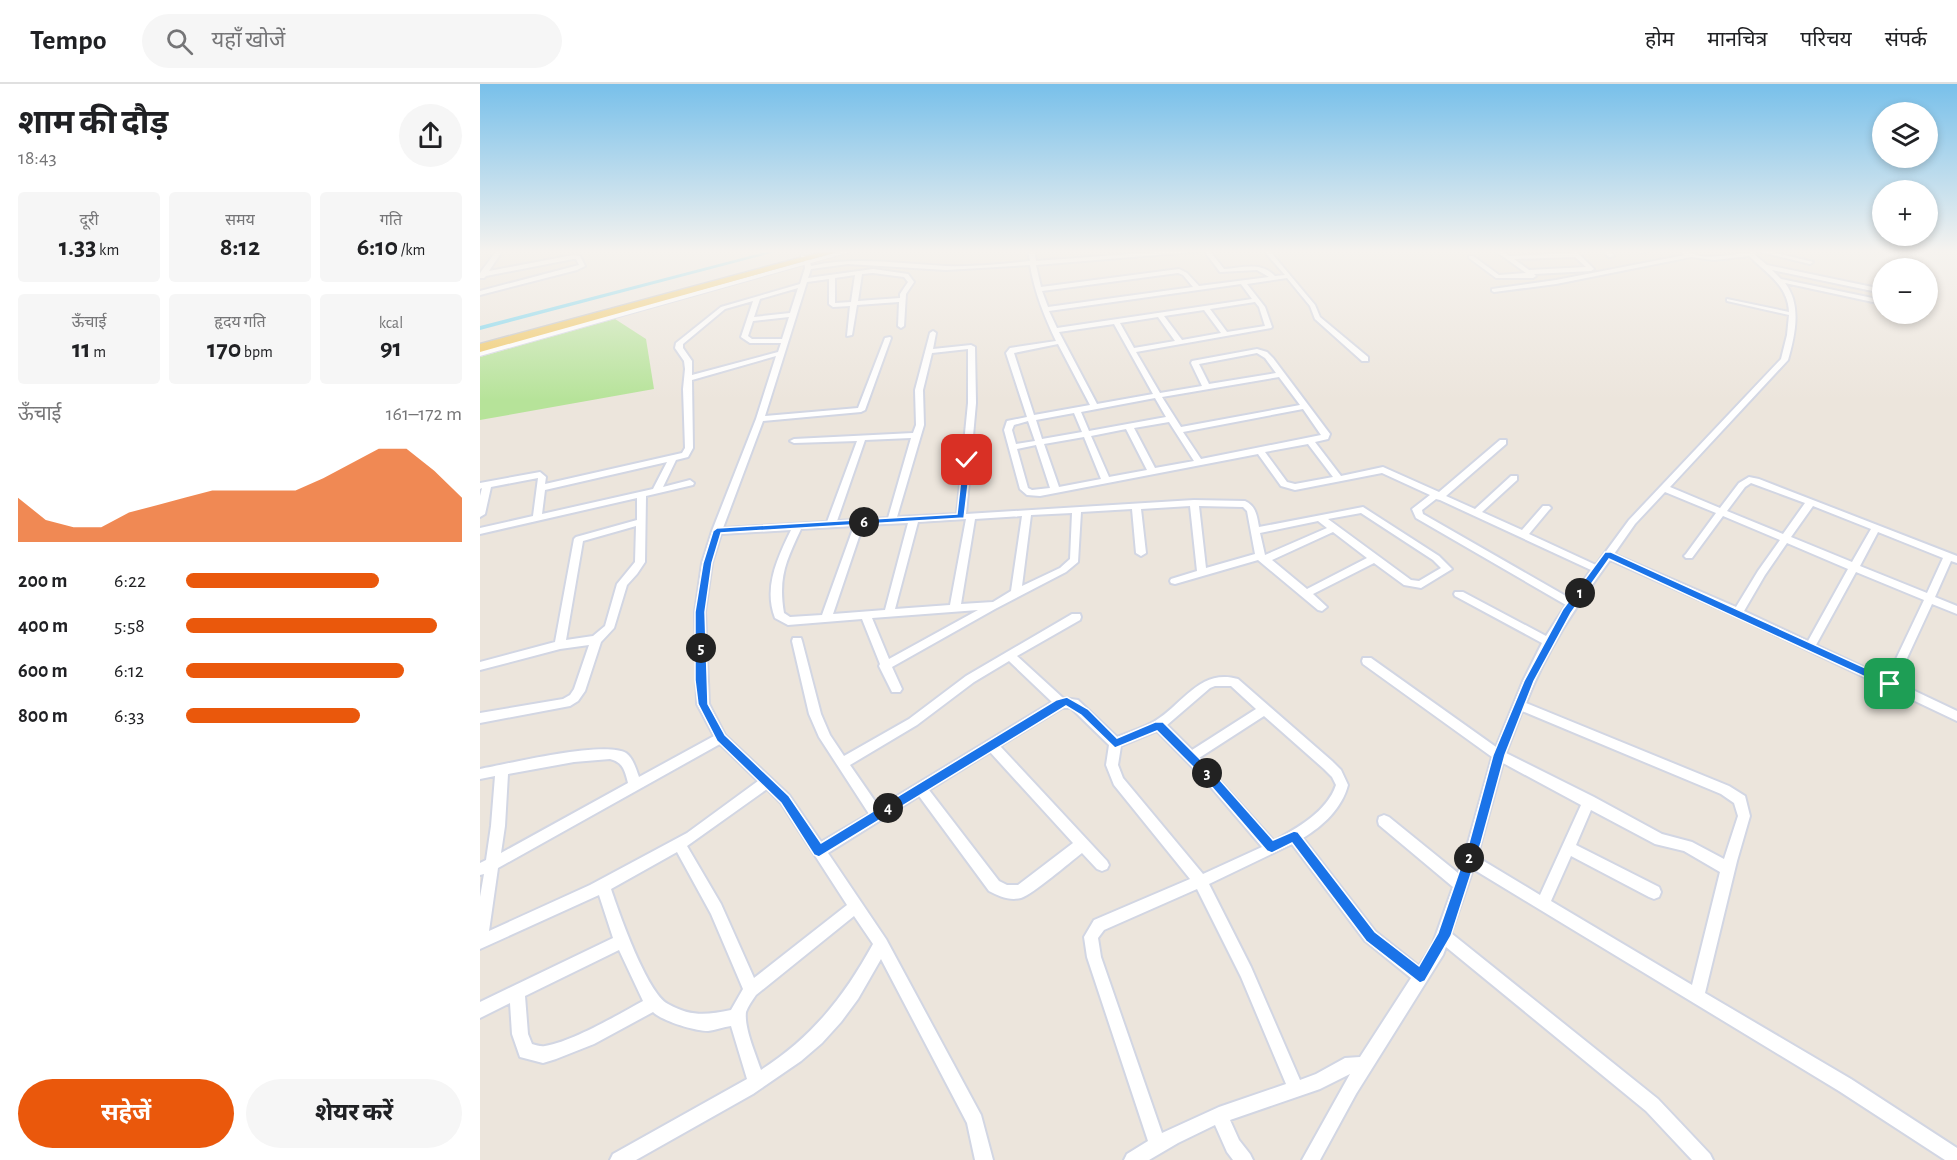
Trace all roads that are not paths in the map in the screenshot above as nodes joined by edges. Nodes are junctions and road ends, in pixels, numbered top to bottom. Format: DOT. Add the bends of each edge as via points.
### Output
graph roads {
  1 [pos="659,300"];
  2 [pos="750,300"];
  3 [pos="756,300"];
  4 [pos="797,300"];
  5 [pos="832,300"];
  6 [pos="856,300"];
  7 [pos="901,300"];
  8 [pos="903,300"];
  9 [pos="1044,300"];
  10 [pos="1110,300"];
  11 [pos="1256,300"];
  12 [pos="1257,300"];
  13 [pos="1308,300"];
  14 [pos="1729,300"];
  15 [pos="1790,300"];
  16 [pos="856,305"];
  17 [pos="1206,308"];
  18 [pos="1047,309"];
  19 [pos="1791,314"];
  20 [pos="792,315"];
  21 [pos="1161,315"];
  22 [pos="750,319"];
  23 [pos="1116,322"];
  24 [pos="901,326"];
  25 [pos="1054,332"];
  26 [pos="933,333"];
  27 [pos="849,335"];
  28 [pos="1226,335"];
  29 [pos="888,338"];
  30 [pos="1060,342"];
  31 [pos="1179,342"];
  32 [pos="482,347"];
  33 [pos="783,347"];
  34 [pos="930,351"];
  35 [pos="1133,351"];
  36 [pos="1365,359"];
  37 [pos="1281,374"];
  38 [pos="689,378"];
  39 [pos="1206,387"];
  40 [pos="1159,395"];
  41 [pos="1094,406"];
  42 [pos="1305,406"];
  43 [pos="1076,409"];
  44 [pos="1031,418"];
  45 [pos="760,419"];
  46 [pos="1171,419"];
  47 [pos="1129,426"];
  48 [pos="1180,430"];
  49 [pos="1087,434"];
  50 [pos="916,435"];
  51 [pos="862,438"];
  52 [pos="794,441"];
  53 [pos="1310,441"];
  54 [pos="1040,442"];
  55 [pos="1503,442"];
  56 [pos="1013,447"];
  57 [pos="1260,451"];
  58 [pos="673,458"];
  59 [pos="1199,462"];
  60 [pos="1152,471"];
  61 [pos="1338,478"];
  62 [pos="1514,478"];
  63 [pos="1106,479"];
  64 [pos="690,483"];
  65 [pos="483,485"];
  66 [pos="540,488"];
  67 [pos="1664,488"];
  68 [pos="1055,489"];
  69 [pos="656,491"];
  70 [pos="642,494"];
  71 [pos="1438,496"];
  72 [pos="1194,502"];
  73 [pos="1811,502"];
  74 [pos="1136,506"];
  75 [pos="1546,508"];
  76 [pos="1077,510"];
  77 [pos="1026,512"];
  78 [pos="1721,513"];
  79 [pos="480,514"];
  80 [pos="1475,514"];
  81 [pos="966,516"];
  82 [pos="537,518"];
  83 [pos="1320,518"];
  84 [pos="914,519"];
  85 [pos="892,520"];
  86 [pos="640,522"];
  87 [pos="860,522"];
  88 [pos="831,524"];
  89 [pos="798,525"];
  90 [pos="1334,528"];
  91 [pos="1876,528"];
  92 [pos="480,531"];
  93 [pos="717,531"];
  94 [pos="1256,531"];
  95 [pos="1523,535"];
  96 [pos="1784,539"];
  97 [pos="1141,553"];
  98 [pos="1608,555"];
  99 [pos="1689,556"];
  100 [pos="1262,558"];
  101 [pos="1375,558"];
  102 [pos="1953,558"];
  103 [pos="1597,569"];
  104 [pos="1854,569"];
  105 [pos="1202,573"];
  106 [pos="1175,581"];
  107 [pos="1016,593"];
  108 [pos="1306,594"];
  109 [pos="1459,594"];
  110 [pos="1929,598"];
  111 [pos="1572,604"];
  112 [pos="995,605"];
  113 [pos="1322,607"];
  114 [pos="955,608"];
  115 [pos="1957,610"];
  116 [pos="1738,613"];
  117 [pos="889,614"];
  118 [pos="866,616"];
  119 [pos="1076,617"];
  120 [pos="826,618"];
  121 [pos="596,640"];
  122 [pos="797,641"];
  123 [pos="1549,642"];
  124 [pos="560,645"];
  125 [pos="1810,646"];
  126 [pos="1010,656"];
  127 [pos="1367,661"];
  128 [pos="480,666"];
  129 [pos="885,666"];
  130 [pos="1890,684"];
  131 [pos="896,689"];
  132 [pos="1060,703"];
  133 [pos="1519,705"];
  134 [pos="1265,709"];
  135 [pos="1957,716"];
  136 [pos="480,718"];
  137 [pos="1159,725"];
  138 [pos="721,738"];
  139 [pos="1115,743"];
  140 [pos="991,745"];
  141 [pos="1499,755"];
  142 [pos="1191,757"];
  143 [pos="843,763"];
  144 [pos="502,770"];
  145 [pos="480,774"];
  146 [pos="767,782"];
  147 [pos="635,784"];
  148 [pos="921,788"];
  149 [pos="1589,801"];
  150 [pos="877,815"];
  151 [pos="1384,821"];
  152 [pos="1294,836"];
  153 [pos="679,844"];
  154 [pos="1083,844"];
  155 [pos="1272,847"];
  156 [pos="1568,848"];
  157 [pos="819,851"];
  158 [pos="1469,860"];
  159 [pos="1102,865"];
  160 [pos="486,867"];
  161 [pos="1728,869"];
  162 [pos="1200,880"];
  163 [pos="1460,884"];
  164 [pos="603,886"];
  165 [pos="1654,892"];
  166 [pos="1542,905"];
  167 [pos="856,906"];
  168 [pos="1444,936"];
  169 [pos="622,941"];
  170 [pos="480,942"];
  171 [pos="881,944"];
  172 [pos="1420,976"];
  173 [pos="751,990"];
  174 [pos="516,992"];
  175 [pos="1696,997"];
  176 [pos="655,1003"];
  177 [pos="480,1010"];
  178 [pos="737,1017"];
  179 [pos="1364,1065"];
  180 [pos="756,1081"];
  181 [pos="1296,1089"];
  182 [pos="1219,1115"];
  183 [pos="1158,1145"];
  184 [pos="639,1154"];
  185 [pos="1957,1158"];
  186 [pos="619,1160"];
  187 [pos="984,1160"];
  188 [pos="1133,1160"];
  189 [pos="1244,1160"];
  190 [pos="1311,1160"];
  191 [pos="1704,1160"];
  1 -- 32 [label="main road"];
  2 -- 38 [label="street" via="722,309 682,340 679,348 688,361"];
  3 -- 22 [label="street"];
  4 -- 20 [label="street"];
  5 -- 16 [label="street" via="832,304"];
  6 -- 16 [label="street"];
  7 -- 16 [label="street"];
  8 -- 24 [label="street"];
  9 -- 18 [label="street"];
  10 -- 18 [label="street"];
  11 -- 17 [label="street"];
  12 -- 28 [label="street" via="1269,327"];
  13 -- 36 [label="street" via="1317,318"];
  14 -- 19 [label="street"];
  15 -- 19 [label="street"];
  16 -- 27 [label="street"];
  17 -- 21 [label="street"];
  17 -- 28 [label="street"];
  18 -- 25 [label="street"];
  19 -- 67 [label="street" via="1791,337 1784,360"];
  20 -- 22 [label="street"];
  20 -- 33 [label="street"];
  21 -- 23 [label="street"];
  21 -- 31 [label="street"];
  22 -- 33 [label="street" via="744,337"];
  23 -- 25 [label="street"];
  23 -- 35 [label="street"];
  25 -- 30 [label="street"];
  26 -- 34 [label="street"];
  28 -- 31 [label="street"];
  29 -- 45 [label="street" via="861,410"];
  30 -- 41 [label="street"];
  30 -- 44 [label="street" via="1010,353"];
  31 -- 35 [label="street"];
  33 -- 38 [label="street"];
  33 -- 45 [label="street"];
  34 -- 50 [label="street" via="919,390 920,424"];
  34 -- 81 [label="street" via="971,344"];
  35 -- 40 [label="street"];
  37 -- 39 [label="street"];
  37 -- 39 [label="street" via="1264,353 1257,351 1195,363"];
  37 -- 42 [label="street"];
  38 -- 58 [label="street" via="689,452"];
  39 -- 40 [label="street"];
  40 -- 41 [label="street"];
  40 -- 46 [label="street"];
  41 -- 43 [label="street"];
  42 -- 48 [label="street"];
  42 -- 53 [label="street" via="1326,434"];
  43 -- 44 [label="street"];
  43 -- 49 [label="street"];
  44 -- 54 [label="street"];
  44 -- 56 [label="street" via="1007,425"];
  45 -- 93 [label="street"];
  46 -- 47 [label="street"];
  46 -- 48 [label="street"];
  47 -- 49 [label="street"];
  47 -- 60 [label="street"];
  48 -- 59 [label="street"];
  49 -- 54 [label="street"];
  49 -- 63 [label="street"];
  50 -- 51 [label="street"];
  50 -- 85 [label="street"];
  51 -- 52 [label="street"];
  51 -- 88 [label="street"];
  53 -- 57 [label="street"];
  53 -- 61 [label="street"];
  54 -- 56 [label="street"];
  54 -- 68 [label="street"];
  55 -- 71 [label="street"];
  56 -- 68 [label="street" via="1026,492"];
  57 -- 59 [label="street"];
  57 -- 61 [label="street" via="1284,484 1295,487"];
  58 -- 66 [label="street"];
  58 -- 69 [label="street"];
  59 -- 60 [label="street"];
  60 -- 63 [label="street"];
  61 -- 71 [label="street" via="1383,470"];
  62 -- 80 [label="street"];
  63 -- 68 [label="street"];
  64 -- 69 [label="street"];
  65 -- 66 [label="street" via="536,475 542,477"];
  65 -- 79 [label="street"];
  66 -- 82 [label="street"];
  67 -- 78 [label="street"];
  67 -- 98 [label="street"];
  69 -- 70 [label="street"];
  70 -- 82 [label="street"];
  70 -- 86 [label="street"];
  71 -- 80 [label="street"];
  71 -- 111 [label="street" via="1417,509 1419,516"];
  72 -- 74 [label="street"];
  72 -- 94 [label="street" via="1247,505"];
  72 -- 105 [label="street"];
  73 -- 78 [label="street" via="1749,480"];
  73 -- 91 [label="street"];
  73 -- 96 [label="street"];
  74 -- 76 [label="street"];
  74 -- 97 [label="street"];
  75 -- 95 [label="street"];
  76 -- 77 [label="street"];
  76 -- 107 [label="street" via="1076,560"];
  77 -- 81 [label="street"];
  77 -- 107 [label="street"];
  78 -- 96 [label="street"];
  78 -- 99 [label="street"];
  80 -- 95 [label="street"];
  81 -- 84 [label="street"];
  81 -- 114 [label="street"];
  82 -- 92 [label="street"];
  83 -- 90 [label="street"];
  83 -- 94 [label="street"];
  83 -- 101 [label="street" via="1367,512 1447,569 1417,586"];
  84 -- 85 [label="street"];
  84 -- 117 [label="street"];
  85 -- 87 [label="street"];
  86 -- 121 [label="street" via="640,562 622,584 609,628"];
  86 -- 124 [label="street" via="579,539"];
  87 -- 88 [label="street"];
  87 -- 120 [label="street"];
  88 -- 89 [label="street"];
  89 -- 93 [label="street"];
  89 -- 120 [label="street" via="775,579 779,615 789,621"];
  90 -- 100 [label="street"];
  90 -- 101 [label="street"];
  91 -- 102 [label="street"];
  91 -- 104 [label="street"];
  93 -- 138 [label="street" via="701,604 700,680 703,704"];
  94 -- 100 [label="street"];
  95 -- 103 [label="street"];
  96 -- 104 [label="street"];
  96 -- 116 [label="street"];
  98 -- 103 [label="street"];
  98 -- 116 [label="street"];
  100 -- 105 [label="street"];
  100 -- 108 [label="street"];
  101 -- 108 [label="street"];
  102 -- 110 [label="street"];
  103 -- 111 [label="street"];
  104 -- 110 [label="street"];
  104 -- 125 [label="street"];
  105 -- 106 [label="street"];
  107 -- 112 [label="street"];
  108 -- 113 [label="street"];
  109 -- 123 [label="street"];
  110 -- 115 [label="street"];
  110 -- 130 [label="street"];
  111 -- 123 [label="street"];
  112 -- 114 [label="street"];
  112 -- 129 [label="street"];
  114 -- 117 [label="street"];
  116 -- 125 [label="street"];
  117 -- 118 [label="street"];
  118 -- 120 [label="street"];
  118 -- 129 [label="street"];
  119 -- 126 [label="street"];
  121 -- 124 [label="street"];
  121 -- 136 [label="street" via="579,691 570,701"];
  122 -- 143 [label="street" via="815,714"];
  123 -- 133 [label="street"];
  124 -- 128 [label="street"];
  125 -- 130 [label="street"];
  126 -- 132 [label="street"];
  126 -- 143 [label="street" via="963,684 913,722"];
  127 -- 141 [label="street"];
  129 -- 131 [label="street"];
  130 -- 135 [label="street"];
  132 -- 139 [label="street" via="1074,704"];
  132 -- 140 [label="street"];
  133 -- 141 [label="street"];
  133 -- 161 [label="street" via="1725,790 1740,800 1744,816"];
  134 -- 137 [label="street" via="1234,682 1214,682"];
  134 -- 142 [label="street"];
  134 -- 152 [label="street" via="1337,774 1342,784 1321,815"];
  137 -- 139 [label="street"];
  137 -- 142 [label="street"];
  138 -- 146 [label="street"];
  138 -- 147 [label="street"];
  139 -- 162 [label="street" via="1112,765 1118,781"];
  140 -- 148 [label="street"];
  140 -- 154 [label="street"];
  141 -- 149 [label="street"];
  141 -- 158 [label="street"];
  142 -- 155 [label="street"];
  143 -- 150 [label="street"];
  144 -- 145 [label="street"];
  144 -- 147 [label="street" via="615,754 626,761"];
  144 -- 160 [label="street"];
  146 -- 153 [label="street"];
  146 -- 157 [label="street" via="785,799"];
  147 -- 160 [label="street"];
  148 -- 150 [label="street"];
  148 -- 154 [label="street" via="1001,891 1021,891"];
  149 -- 156 [label="street"];
  149 -- 161 [label="street" via="1660,840 1687,846"];
  150 -- 157 [label="street"];
  151 -- 163 [label="street"];
  152 -- 155 [label="street"];
  152 -- 172 [label="street" via="1370,936"];
  153 -- 164 [label="street"];
  153 -- 173 [label="street" via="716,909"];
  154 -- 159 [label="street"];
  155 -- 162 [label="street"];
  156 -- 165 [label="street"];
  156 -- 166 [label="street"];
  157 -- 167 [label="street"];
  158 -- 163 [label="street"];
  158 -- 166 [label="street"];
  160 -- 170 [label="street"];
  161 -- 175 [label="street"];
  162 -- 181 [label="street" via="1246,972"];
  162 -- 183 [label="street" via="1099,925 1090,937"];
  163 -- 168 [label="street"];
  164 -- 169 [label="street"];
  164 -- 170 [label="street"];
  166 -- 175 [label="street"];
  167 -- 171 [label="street"];
  167 -- 173 [label="street"];
  168 -- 172 [label="street"];
  168 -- 191 [label="street" via="1652,1105"];
  169 -- 174 [label="street"];
  169 -- 176 [label="street"];
  171 -- 180 [label="street" via="841,1010 815,1038"];
  171 -- 187 [label="street" via="975,1121"];
  172 -- 179 [label="street"];
  173 -- 178 [label="street"];
  174 -- 176 [label="street" via="520,1034 526,1051 543,1055 588,1038"];
  174 -- 177 [label="street"];
  175 -- 185 [label="street" via="1845,1085"];
  176 -- 178 [label="street" via="662,1010 696,1022"];
  178 -- 180 [label="street"];
  179 -- 181 [label="street" via="1345,1066"];
  179 -- 190 [label="street"];
  180 -- 184 [label="street"];
  181 -- 182 [label="street"];
  182 -- 183 [label="street"];
  182 -- 189 [label="street"];
  183 -- 188 [label="street"];
  184 -- 186 [label="street"];
}
